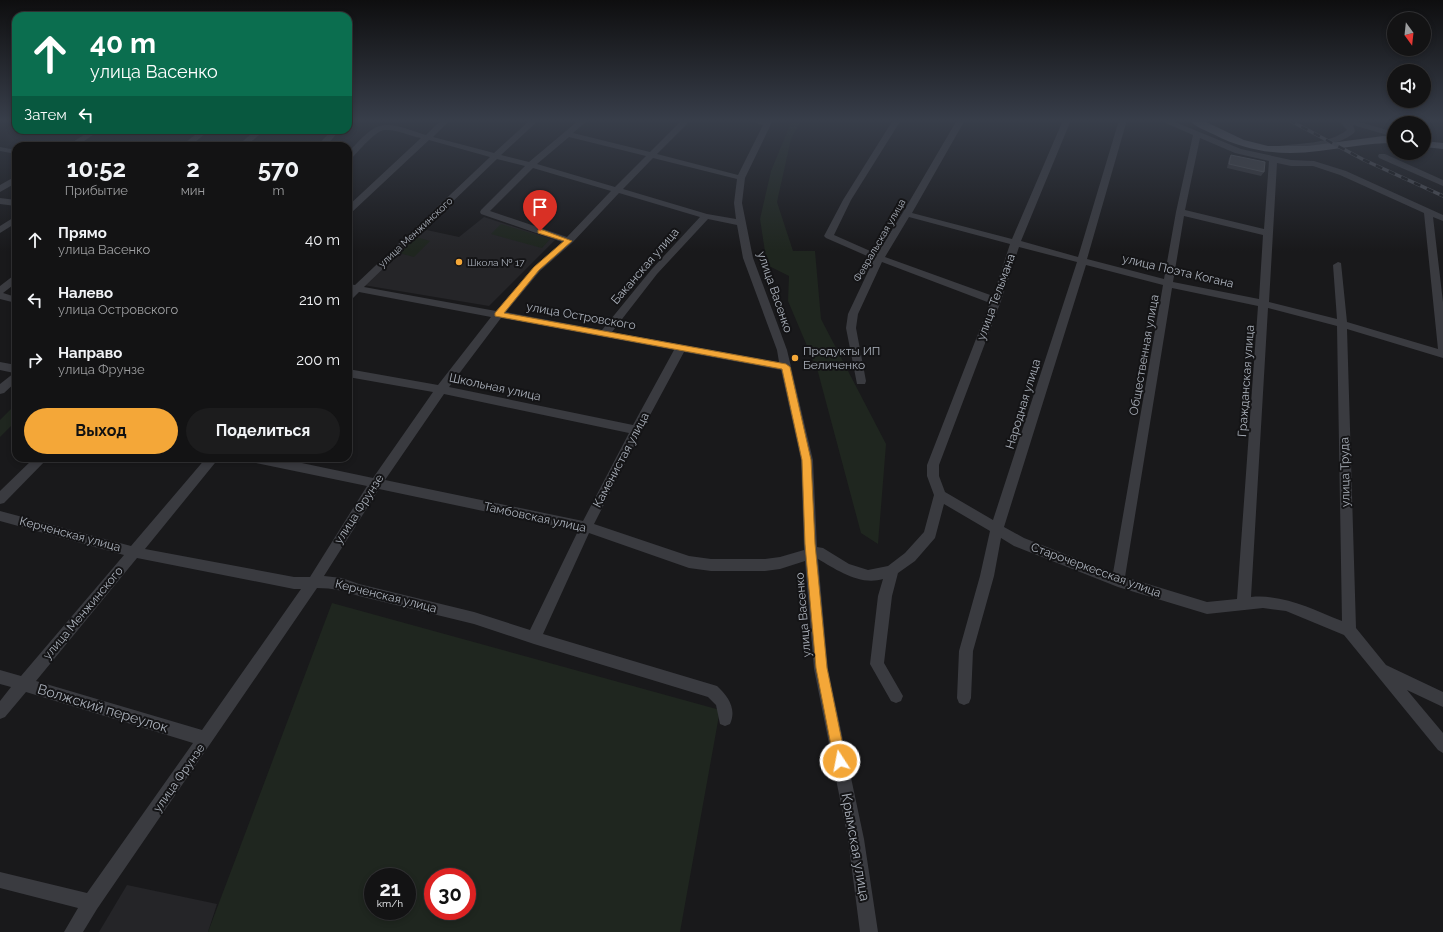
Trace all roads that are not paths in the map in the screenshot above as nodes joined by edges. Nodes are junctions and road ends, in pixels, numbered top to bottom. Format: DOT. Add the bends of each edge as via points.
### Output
graph roads {
  1 [pos="399,163"];
  2 [pos="487,163"];
  3 [pos="526,163"];
  4 [pos="644,163"];
  5 [pos="682,163"];
  6 [pos="748,163"];
  7 [pos="870,163"];
  8 [pos="936,163"];
  9 [pos="1049,163"];
  10 [pos="1110,163"];
  11 [pos="1190,163"];
  12 [pos="1273,163"];
  13 [pos="1302,163"];
  14 [pos="1399,163"];
  15 [pos="531,165"];
  16 [pos="741,178"];
  17 [pos="12,182"];
  18 [pos="1443,183"];
  19 [pos="0,189"];
  20 [pos="616,190"];
  21 [pos="0,201"];
  22 [pos="12,202"];
  23 [pos="352,207"];
  24 [pos="1428,211"];
  25 [pos="1180,212"];
  26 [pos="907,214"];
  27 [pos="706,216"];
  28 [pos="1443,218"];
  29 [pos="12,222"];
  30 [pos="741,223"];
  31 [pos="0,230"];
  32 [pos="1268,233"];
  33 [pos="569,241"];
  34 [pos="1016,244"];
  35 [pos="879,258"];
  36 [pos="1082,261"];
  37 [pos="1338,266"];
  38 [pos="12,281"];
  39 [pos="1170,284"];
  40 [pos="352,288"];
  41 [pos="0,290"];
  42 [pos="0,296"];
  43 [pos="12,299"];
  44 [pos="996,301"];
  45 [pos="1265,304"];
  46 [pos="498,315"];
  47 [pos="1342,324"];
  48 [pos="604,334"];
  49 [pos="682,348"];
  50 [pos="1443,348"];
  51 [pos="1443,354"];
  52 [pos="0,366"];
  53 [pos="786,367"];
  54 [pos="12,368"];
  55 [pos="352,374"];
  56 [pos="12,380"];
  57 [pos="861,381"];
  58 [pos="441,388"];
  59 [pos="0,390"];
  60 [pos="636,430"];
  61 [pos="38,462"];
  62 [pos="210,462"];
  63 [pos="276,462"];
  64 [pos="376,482"];
  65 [pos="940,495"];
  66 [pos="0,499"];
  67 [pos="0,516"];
  68 [pos="586,527"];
  69 [pos="997,529"];
  70 [pos="134,552"];
  71 [pos="811,553"];
  72 [pos="892,570"];
  73 [pos="1118,581"];
  74 [pos="313,583"];
  75 [pos="1244,603"];
  76 [pos="1349,630"];
  77 [pos="534,638"];
  78 [pos="821,668"];
  79 [pos="1381,668"];
  80 [pos="0,677"];
  81 [pos="24,684"];
  82 [pos="896,696"];
  83 [pos="964,698"];
  84 [pos="1443,700"];
  85 [pos="0,712"];
  86 [pos="725,719"];
  87 [pos="206,739"];
  88 [pos="1443,745"];
  89 [pos="0,880"];
  90 [pos="92,903"];
  91 [pos="73,932"];
  92 [pos="869,932"];
  1 -- 23 [label="street"];
  2 -- 40 [label="street, улица Менжинского"];
  3 -- 15 [label="street"];
  4 -- 20 [label="street, улица Фрунзе"];
  5 -- 16 [label="street"];
  6 -- 16 [label="street, улица Васенко"];
  7 -- 35 [label="street" via="829,236"];
  8 -- 26 [label="street, Февральская улица"];
  9 -- 34 [label="street, улица Тельмана"];
  10 -- 36 [label="street, Народная улица"];
  11 -- 25 [label="street, Общественная улица"];
  12 -- 32 [label="street, Гражданская улица"];
  13 -- 24 [label="street" via="1343,172"];
  14 -- 18 [label="street"];
  15 -- 20 [label="street"];
  15 -- 33 [label="street" via="484,212"];
  16 -- 30 [label="street, улица Васенко" via="738,203"];
  17 -- 19 [label="street"];
  20 -- 27 [label="street"];
  20 -- 33 [label="street, улица Фрунзе"];
  21 -- 22 [label="street"];
  24 -- 28 [label="street"];
  24 -- 50 [label="street"];
  25 -- 32 [label="street"];
  25 -- 39 [label="street, Общественная улица"];
  26 -- 34 [label="street, улица Поэта Когана"];
  26 -- 35 [label="street, Февральская улица"];
  27 -- 30 [label="street"];
  27 -- 48 [label="street, Баканская улица" via="654,272"];
  29 -- 31 [label="street"];
  30 -- 53 [label="street, улица Васенко" via="748,258"];
  32 -- 45 [label="street, Гражданская улица"];
  33 -- 46 [label="street, улица Фрунзе" via="537,268"];
  34 -- 36 [label="street, улица Поэта Когана"];
  34 -- 44 [label="street, улица Тельмана"];
  35 -- 44 [label="street"];
  35 -- 57 [label="street, Февральская улица" via="853,314 851,328"];
  36 -- 39 [label="street, улица Поэта Когана"];
  36 -- 69 [label="street, Народная улица"];
  37 -- 47 [label="street, улица Труда"];
  38 -- 41 [label="street"];
  39 -- 45 [label="street, улица Поэта Когана"];
  39 -- 73 [label="street, Общественная улица"];
  40 -- 46 [label="street, улица Островского"];
  42 -- 43 [label="street"];
  44 -- 65 [label="street, улица Тельмана" via="933,465 933,476"];
  45 -- 47 [label="street, улица Поэта Когана"];
  45 -- 75 [label="street, Гражданская улица"];
  46 -- 48 [label="street, улица Островского"];
  46 -- 58 [label="street, улица Фрунзе"];
  47 -- 51 [label="street, улица Поэта Когана"];
  47 -- 76 [label="street, улица Труда"];
  48 -- 49 [label="street, улица Островского"];
  49 -- 53 [label="street, улица Островского"];
  49 -- 60 [label="street, Каменистая улица"];
  52 -- 54 [label="street"];
  53 -- 71 [label="street, улица Васенко" via="807,460"];
  55 -- 58 [label="street, Школьная улица"];
  56 -- 59 [label="street"];
  58 -- 60 [label="street, Школьная улица"];
  58 -- 64 [label="street, улица Фрунзе"];
  60 -- 68 [label="street, Каменистая улица"];
  61 -- 66 [label="street"];
  62 -- 70 [label="street, улица Менжинского"];
  63 -- 64 [label="street, Тамбовская улица"];
  64 -- 68 [label="street, Тамбовская улица"];
  64 -- 74 [label="street, улица Фрунзе"];
  65 -- 69 [label="street, Старочеркесская улица"];
  65 -- 72 [label="street" via="930,534 910,557"];
  67 -- 70 [label="street, Керченская улица"];
  68 -- 71 [label="street, Тамбовская улица" via="689,562 711,565 765,565 796,559"];
  68 -- 77 [label="street, Каменистая улица"];
  69 -- 73 [label="street, Старочеркесская улица" via="1019,542"];
  69 -- 83 [label="street, Народная улица" via="966,651"];
  70 -- 74 [label="street, Керченская улица" via="294,583"];
  70 -- 81 [label="street, улица Менжинского"];
  71 -- 72 [label="street" via="818,552 845,568 868,576"];
  71 -- 78 [label="street, улица Васенко"];
  72 -- 82 [label="street" via="885,596 878,664"];
  73 -- 75 [label="street, Старочеркесская улица" via="1207,608"];
  74 -- 77 [label="street, Керченская улица" via="342,584 474,618"];
  74 -- 87 [label="street, улица Фрунзе"];
  75 -- 76 [label="street, Старочеркесская улица" via="1287,605"];
  76 -- 79 [label="street"];
  77 -- 86 [label="street, Керченская улица" via="712,691 723,702"];
  78 -- 92 [label="street, Крымская улица" via="856,839"];
  79 -- 84 [label="street"];
  79 -- 88 [label="street"];
  80 -- 81 [label="street, Волжский переулок"];
  81 -- 85 [label="street, улица Менжинского"];
  81 -- 87 [label="street, Волжский переулок"];
  87 -- 90 [label="street, улица Фрунзе"];
  89 -- 90 [label="street"];
  90 -- 91 [label="street, улица Фрунзе"];
}
